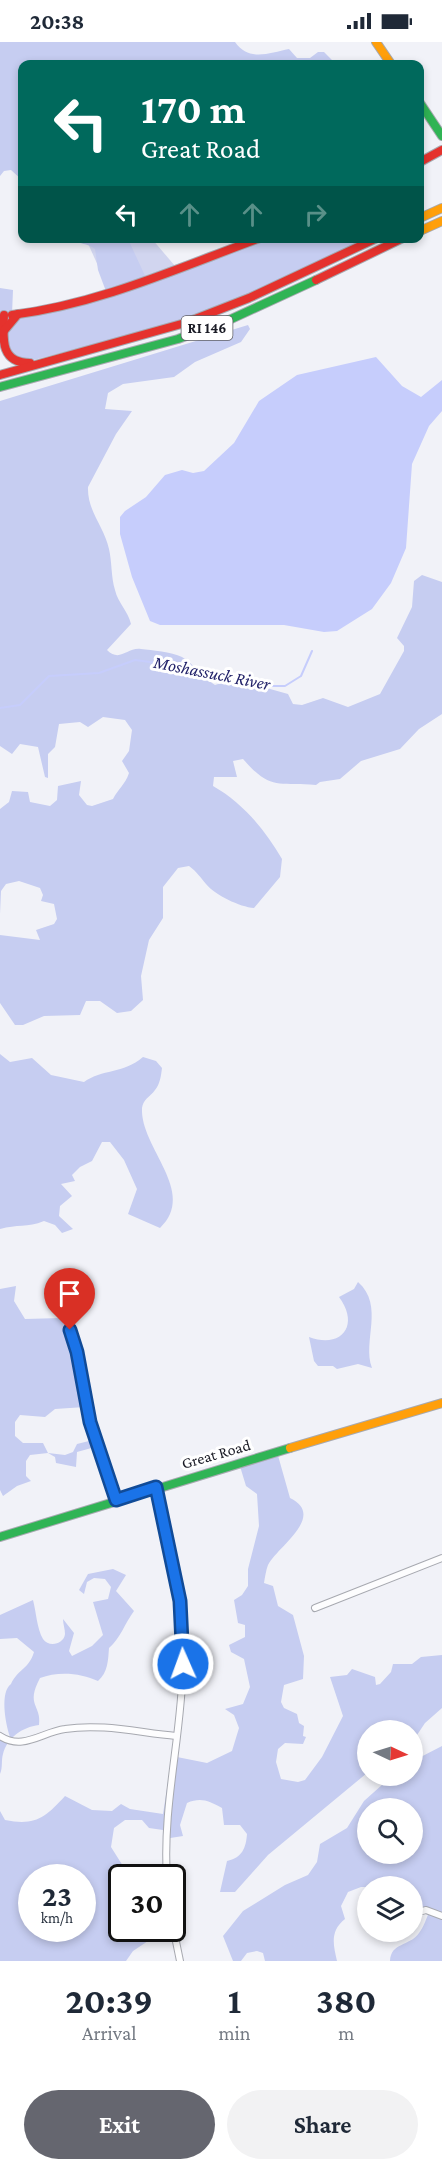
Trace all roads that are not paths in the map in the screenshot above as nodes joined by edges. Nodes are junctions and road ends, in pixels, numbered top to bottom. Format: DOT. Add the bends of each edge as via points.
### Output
graph roads {
  1 [pos="376,42"];
  2 [pos="388,60"];
  3 [pos="424,110"];
  4 [pos="442,136"];
  5 [pos="442,150"];
  6 [pos="424,160"];
  7 [pos="442,208"];
  8 [pos="424,216"];
  9 [pos="442,221"];
  10 [pos="424,229"];
  11 [pos="247,243"];
  12 [pos="366,243"];
  13 [pos="394,243"];
  14 [pos="18,314"];
  15 [pos="2,315"];
  16 [pos="3,332"];
  17 [pos="49,362"];
  18 [pos="0,375"];
  19 [pos="0,387"];
  20 [pos="61,1298"];
  21 [pos="442,1403"];
  22 [pos="156,1487"];
  23 [pos="116,1500"];
  24 [pos="0,1537"];
  25 [pos="442,1558"];
  26 [pos="315,1608"];
  27 [pos="0,1736"];
  28 [pos="176,1736"];
  29 [pos="167,1864"];
  30 [pos="423,1911"];
  31 [pos="442,1916"];
  32 [pos="176,1942"];
  33 [pos="180,1961"];
  1 -- 2 [label="main road"];
  3 -- 4 [label="main road"];
  5 -- 6 [label="main road"];
  7 -- 8 [label="main road"];
  9 -- 10 [label="main road"];
  11 -- 14 [label="main road" via="102,297"];
  12 -- 17 [label="main road, RI 146" via="213,313"];
  13 -- 19 [label="main road, RI 146" via="202,330 95,364"];
  14 -- 15 [label="main road"];
  14 -- 16 [label="main road"];
  15 -- 16 [label="main road"];
  16 -- 17 [label="main road" via="4,350 12,360"];
  17 -- 18 [label="main road, RI 146"];
  20 -- 23 [label="street" via="77,1352 90,1422"];
  21 -- 22 [label="main road, Great Road"];
  22 -- 23 [label="main road, Great Road"];
  22 -- 28 [label="street" via="182,1620 182,1684"];
  23 -- 24 [label="main road, Great Road"];
  25 -- 26 [label="street"];
  27 -- 28 [label="street" via="18,1743 58,1730 87,1727"];
  28 -- 29 [label="street" via="167,1811"];
  30 -- 31 [label="street"];
  32 -- 33 [label="street"];
}
